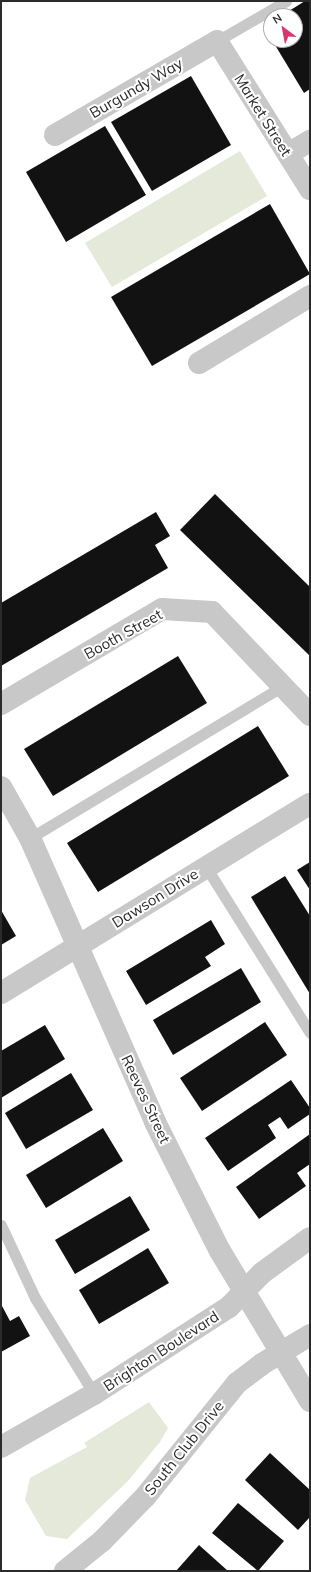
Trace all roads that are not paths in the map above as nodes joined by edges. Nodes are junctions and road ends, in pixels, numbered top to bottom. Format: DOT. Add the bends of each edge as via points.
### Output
graph roads {
  1 [pos="286,1"];
  2 [pos="217,41"];
  3 [pos="55,135"];
  4 [pos="310,141"];
  5 [pos="288,154"];
  6 [pos="310,189"];
  7 [pos="310,296"];
  8 [pos="199,363"];
  9 [pos="285,685"];
  10 [pos="1,704"];
  11 [pos="310,715"];
  12 [pos="1,788"];
  13 [pos="310,804"];
  14 [pos="30,838"];
  15 [pos="206,867"];
  16 [pos="78,946"];
  17 [pos="1,993"];
  18 [pos="310,1033"];
  19 [pos="1,1225"];
  20 [pos="310,1238"];
  21 [pos="243,1293"];
  22 [pos="310,1336"];
  23 [pos="280,1354"];
  24 [pos="94,1394"];
  25 [pos="310,1401"];
  26 [pos="1,1447"];
  27 [pos="65,1571"];
  1 -- 2 [label="lane"];
  2 -- 3 [label="street, Burgundy Way"];
  2 -- 5 [label="street, Market Street"];
  4 -- 5 [label="street"];
  5 -- 6 [label="street, Market Street"];
  7 -- 8 [label="street"];
  9 -- 10 [label="street, Booth Street" via="212,612 162,609"];
  9 -- 11 [label="street, Booth Street"];
  9 -- 14 [label="lane"];
  12 -- 14 [label="street, Reeves Street"];
  13 -- 15 [label="street, Dawson Drive"];
  14 -- 16 [label="street, Reeves Street"];
  15 -- 16 [label="street, Dawson Drive"];
  15 -- 18 [label="lane"];
  16 -- 17 [label="street, Dawson Drive"];
  16 -- 21 [label="street, Reeves Street" via="155,1122"];
  19 -- 24 [label="lane" via="35,1298"];
  20 -- 21 [label="street, Brighton Boulevard" via="262,1273"];
  21 -- 23 [label="street, Reeves Street"];
  21 -- 24 [label="street, Brighton Boulevard" via="229,1307"];
  22 -- 23 [label="street, South Club Drive"];
  23 -- 25 [label="street, Reeves Street"];
  23 -- 27 [label="street, South Club Drive" via="237,1383 145,1497 102,1541"];
  24 -- 26 [label="street, Brighton Boulevard"];
}
